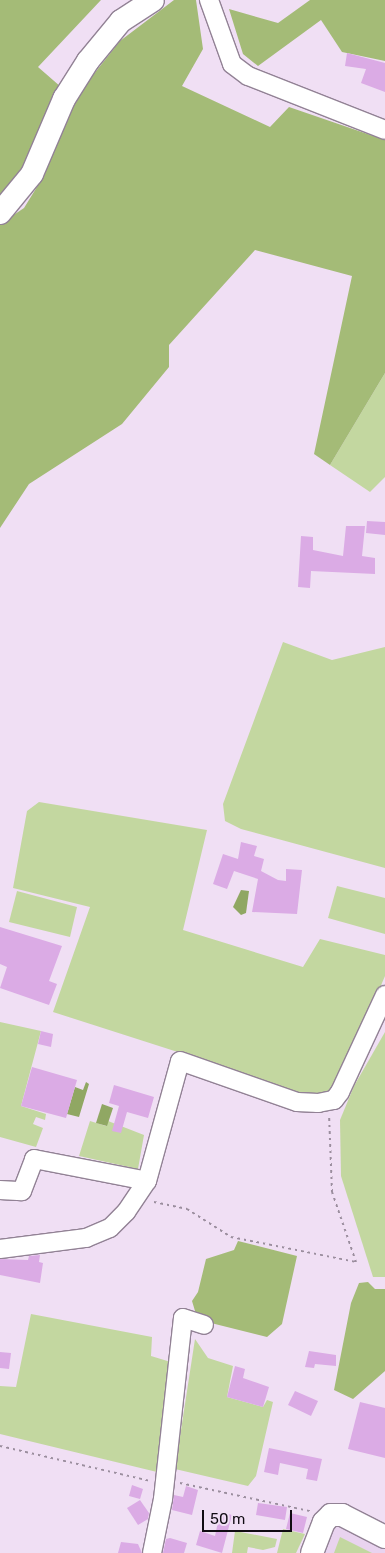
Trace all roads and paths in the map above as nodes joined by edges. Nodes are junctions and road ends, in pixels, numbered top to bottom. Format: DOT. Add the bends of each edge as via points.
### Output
graph roads {
  1 [pos="153,0"];
  2 [pos="209,0"];
  3 [pos="385,130"];
  4 [pos="0,213"];
  5 [pos="385,995"];
  6 [pos="327,1112"];
  7 [pos="147,1182"];
  8 [pos="0,1190"];
  9 [pos="22,1191"];
  10 [pos="154,1202"];
  11 [pos="0,1203"];
  12 [pos="0,1249"];
  13 [pos="204,1325"];
  14 [pos="385,1537"];
  15 [pos="152,1553"];
  16 [pos="312,1553"];
  1 -- 4 [label="main road" via="115,27 88,61 64,99 32,174"];
  2 -- 3 [label="street" via="232,64 248,76"];
  5 -- 7 [label="street" via="334,1100 318,1104 297,1102 180,1061"];
  6 -- 10 [label="path" via="331,1116 332,1192 356,1262 231,1237 187,1209"];
  7 -- 9 [label="street" via="34,1160"];
  7 -- 12 [label="street" via="110,1228 86,1238"];
  8 -- 9 [label="street"];
  9 -- 11 [label="street" via="15,1198"];
  13 -- 15 [label="street" via="183,1318 163,1498"];
  14 -- 16 [label="main road" via="342,1514 331,1515 324,1522"];
}
